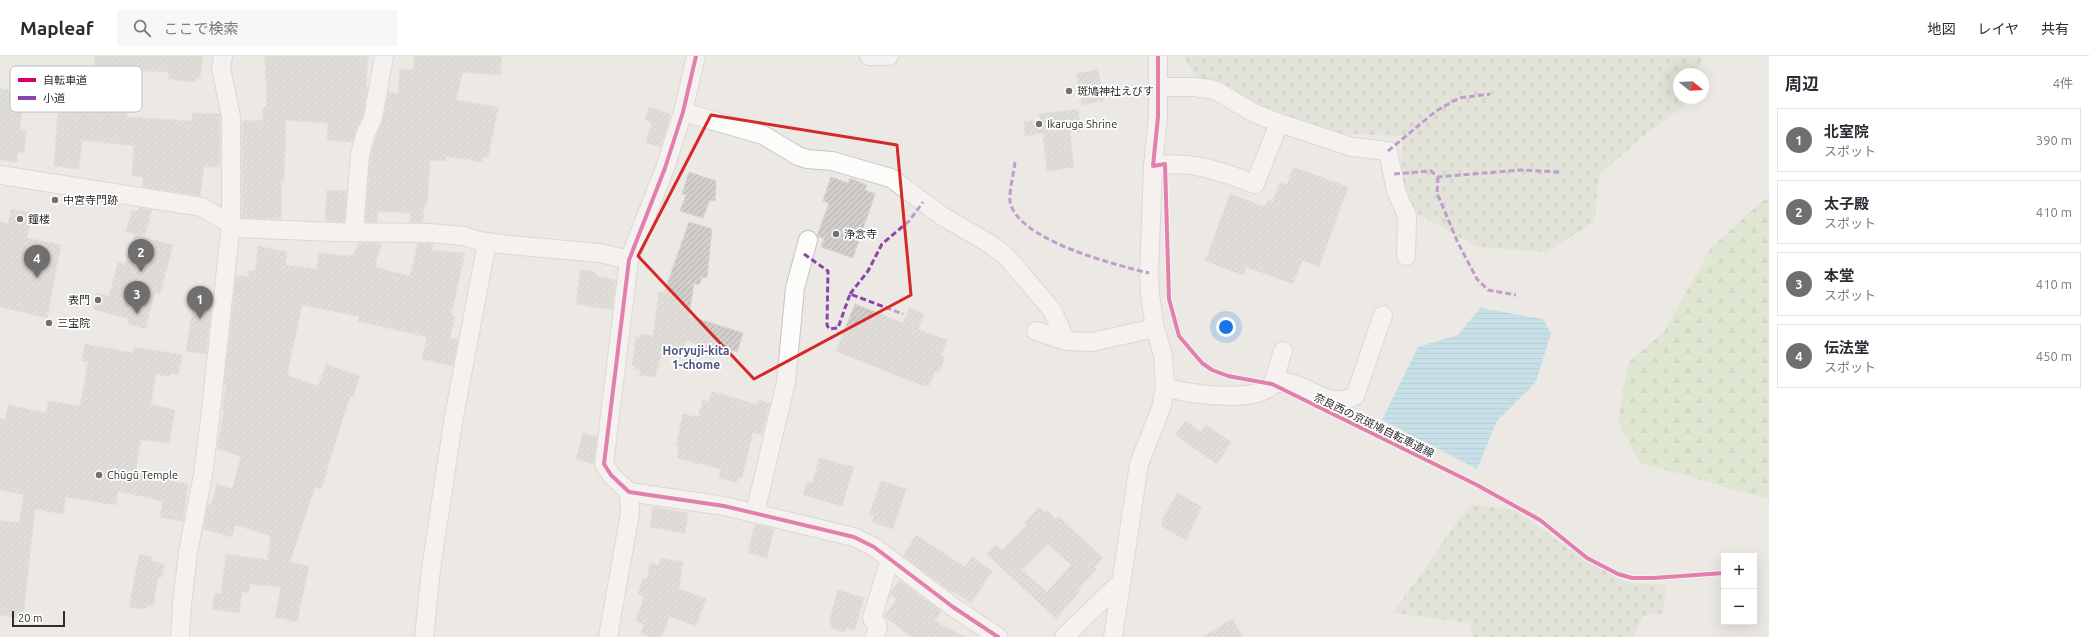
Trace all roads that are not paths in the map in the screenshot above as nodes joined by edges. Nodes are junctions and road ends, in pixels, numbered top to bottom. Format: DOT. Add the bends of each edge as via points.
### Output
graph roads {
  1 [pos="223,56"];
  2 [pos="384,56"];
  3 [pos="696,56"];
  4 [pos="869,56"];
  5 [pos="889,56"];
  6 [pos="1158,56"];
  7 [pos="1159,87"];
  8 [pos="683,112"];
  9 [pos="1279,123"];
  10 [pos="1153,166"];
  11 [pos="0,175"];
  12 [pos="231,224"];
  13 [pos="354,231"];
  14 [pos="808,240"];
  15 [pos="487,242"];
  16 [pos="1406,256"];
  17 [pos="629,260"];
  18 [pos="1383,315"];
  19 [pos="1155,328"];
  20 [pos="1036,331"];
  21 [pos="1066,341"];
  22 [pos="1283,351"];
  23 [pos="1272,384"];
  24 [pos="1165,387"];
  25 [pos="629,492"];
  26 [pos="755,513"];
  27 [pos="890,559"];
  28 [pos="1121,582"];
  29 [pos="180,637"];
  30 [pos="424,637"];
  31 [pos="608,637"];
  32 [pos="875,637"];
  33 [pos="998,637"];
  34 [pos="1064,637"];
  35 [pos="1113,637"];
  1 -- 12 [label="street" via="221,68 230,117"];
  2 -- 13 [label="street" via="373,118 365,135 360,156"];
  3 -- 8 [label="street"];
  4 -- 5 [label="street"];
  6 -- 7 [label="street"];
  7 -- 9 [label="street" via="1215,90 1252,112"];
  7 -- 10 [label="street"];
  8 -- 17 [label="street" via="666,168"];
  8 -- 21 [label="street" via="763,135 807,159 832,161 890,178 942,216 1006,256 1052,310"];
  9 -- 10 [label="street" via="1255,184 1191,164"];
  9 -- 16 [label="street" via="1352,147 1388,151 1396,191 1407,216"];
  10 -- 19 [label="street" via="1149,273"];
  11 -- 12 [label="street" via="202,207"];
  12 -- 13 [label="street" via="238,228"];
  12 -- 29 [label="street" via="203,475 188,552"];
  13 -- 15 [label="street" via="430,233 464,236"];
  14 -- 26 [label="street" via="794,288 786,382"];
  15 -- 17 [label="street" via="600,252"];
  15 -- 30 [label="street" via="453,422 431,569"];
  17 -- 25 [label="street" via="604,464 611,475"];
  18 -- 23 [label="street" via="1355,396 1346,401 1334,401 1289,382"];
  19 -- 21 [label="street" via="1092,342"];
  19 -- 24 [label="street" via="1163,355"];
  20 -- 21 [label="street"];
  22 -- 23 [label="street"];
  23 -- 24 [label="street" via="1256,394 1194,394"];
  24 -- 28 [label="street" via="1161,408 1139,464"];
  25 -- 26 [label="street"];
  25 -- 31 [label="street" via="630,513"];
  26 -- 27 [label="street" via="854,538 874,547"];
  27 -- 32 [label="street" via="872,618 878,627"];
  27 -- 33 [label="street" via="953,607"];
  28 -- 34 [label="street"];
  28 -- 35 [label="street"];
}
